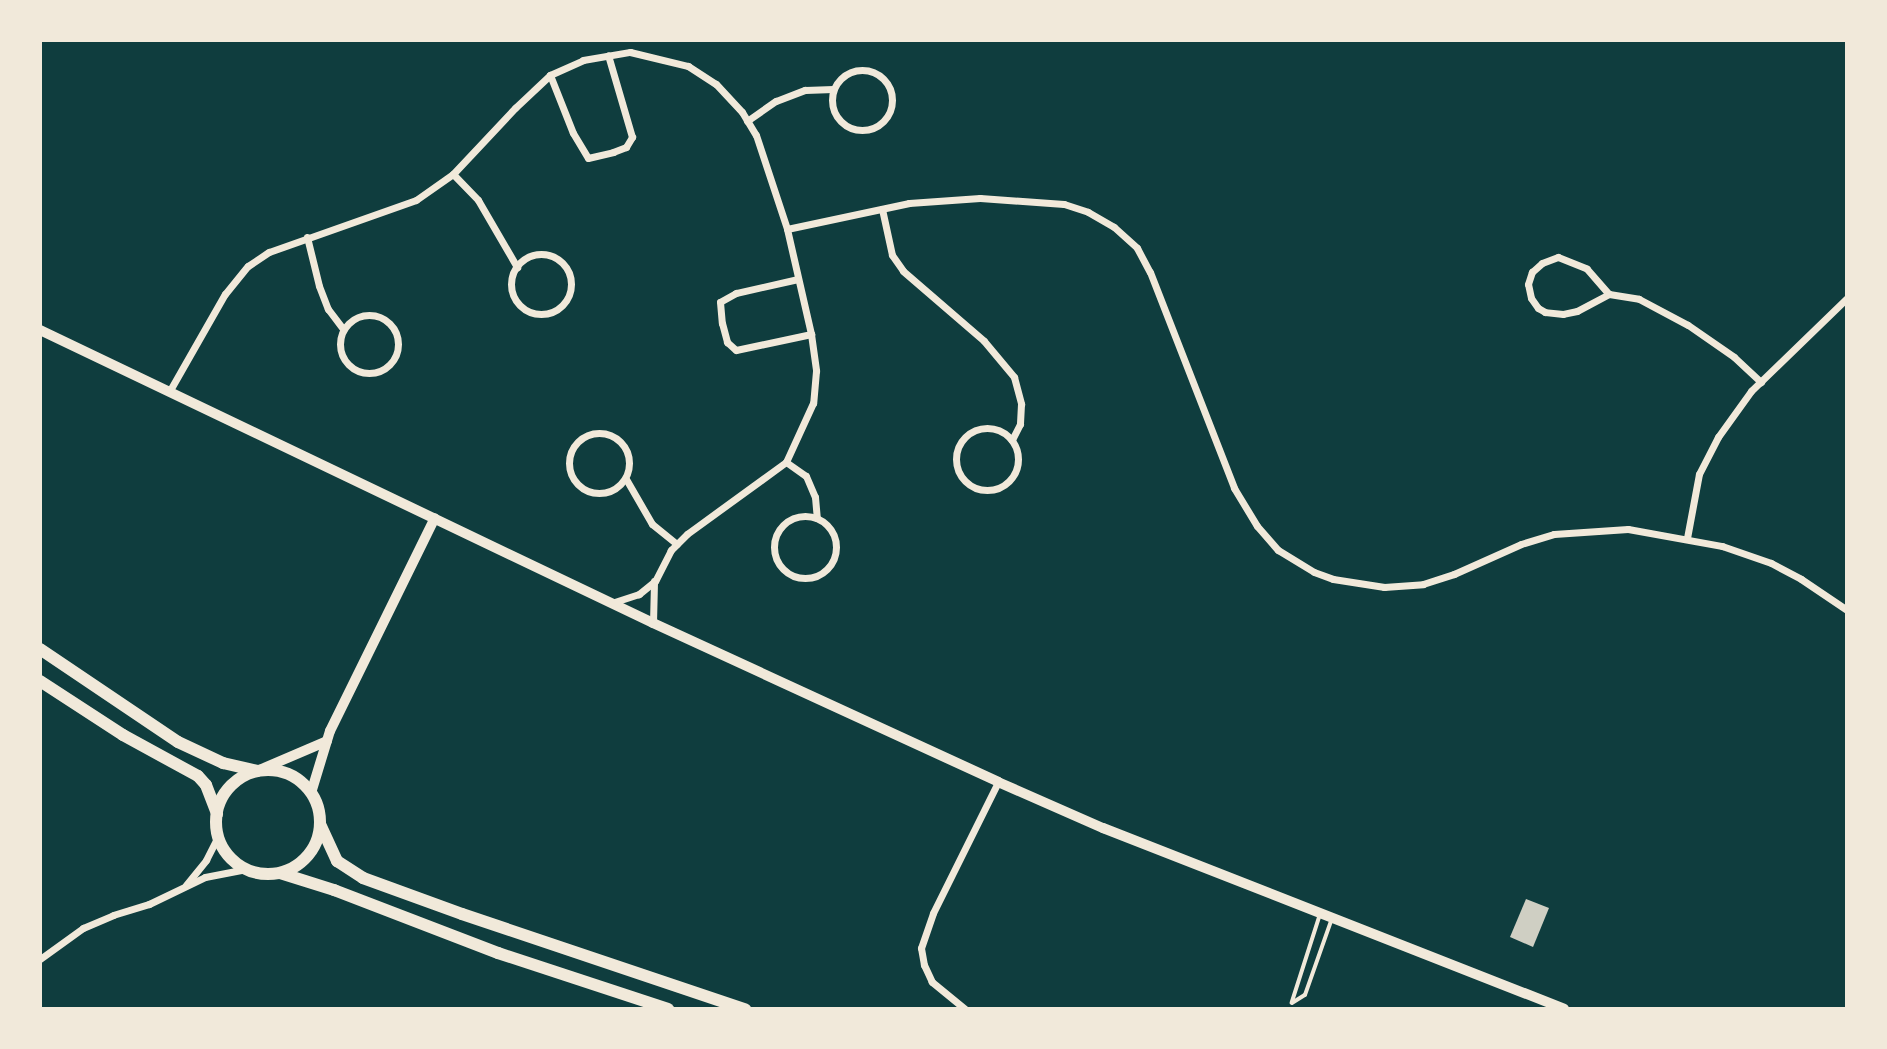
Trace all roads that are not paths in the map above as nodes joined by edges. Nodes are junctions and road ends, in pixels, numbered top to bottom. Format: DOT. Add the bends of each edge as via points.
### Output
graph roads {
  1 [pos="608,55"];
  2 [pos="550,75"];
  3 [pos="833,89"];
  4 [pos="747,121"];
  5 [pos="453,174"];
  6 [pos="882,209"];
  7 [pos="787,229"];
  8 [pos="307,237"];
  9 [pos="517,267"];
  10 [pos="798,279"];
  11 [pos="1609,294"];
  12 [pos="1847,298"];
  13 [pos="343,329"];
  14 [pos="40,330"];
  15 [pos="811,334"];
  16 [pos="1761,382"];
  17 [pos="169,393"];
  18 [pos="1012,440"];
  19 [pos="786,462"];
  20 [pos="626,479"];
  21 [pos="435,518"];
  22 [pos="817,518"];
  23 [pos="1687,538"];
  24 [pos="677,544"];
  25 [pos="654,580"];
  26 [pos="611,603"];
  27 [pos="1847,610"];
  28 [pos="653,623"];
  29 [pos="40,649"];
  30 [pos="40,681"];
  31 [pos="327,741"];
  32 [pos="257,771"];
  33 [pos="998,782"];
  34 [pos="312,793"];
  35 [pos="217,814"];
  36 [pos="320,824"];
  37 [pos="218,836"];
  38 [pos="246,869"];
  39 [pos="280,873"];
  40 [pos="184,887"];
  41 [pos="1320,914"];
  42 [pos="1332,919"];
  43 [pos="40,959"];
  44 [pos="1292,1003"];
  45 [pos="1562,1008"];
  46 [pos="668,1009"];
  47 [pos="745,1009"];
  48 [pos="965,1009"];
  49 [pos="1290,1009"];
  1 -- 2 [label="street"];
  1 -- 2 [label="street" via="632,137 626,147 613,152 588,158"];
  1 -- 4 [label="street" via="645,54 688,66 716,85"];
  2 -- 5 [label="street"];
  3 -- 3 [label="street" via="833,110 846,126 877,127 893,103 888,84 873,71 845,74"];
  3 -- 4 [label="street" via="805,90 776,101"];
  4 -- 7 [label="street" via="756,135"];
  5 -- 8 [label="street" via="391,211"];
  5 -- 9 [label="street" via="478,200"];
  6 -- 7 [label="street"];
  6 -- 18 [label="street" via="892,256 903,271 984,341 1014,377 1021,404 1020,424"];
  6 -- 23 [label="street" via="981,198 1040,200 1088,212 1114,227 1137,248 1150,271 1234,488 1257,526 1279,550 1314,572 1360,585 1401,587 1437,580 1554,534 1628,529"];
  7 -- 10 [label="street"];
  8 -- 13 [label="street" via="318,286"];
  8 -- 17 [label="street" via="248,266 225,294"];
  9 -- 9 [label="street" via="533,255 553,256 568,270 566,299 552,312 525,309 513,294 512,275"];
  10 -- 15 [label="street"];
  10 -- 15 [label="street" via="736,293 720,302 722,323 727,342 736,351"];
  11 -- 11 [label="street" via="1577,311 1545,312 1531,298 1528,284 1532,272 1558,257 1587,269"];
  11 -- 16 [label="street" via="1639,299 1688,325 1734,356"];
  12 -- 16 [label="street"];
  13 -- 13 [label="street" via="357,316 377,315 397,335 396,355 375,373 356,371 339,348"];
  14 -- 17 [label="street"];
  15 -- 19 [label="street" via="816,372 813,403"];
  16 -- 23 [label="street" via="1718,438 1699,474"];
  17 -- 21 [label="street"];
  18 -- 18 [label="street" via="987,428 969,435 956,460 963,479 981,490 1002,487 1011,480 1018,461"];
  19 -- 22 [label="street" via="806,476"];
  19 -- 24 [label="street"];
  20 -- 20 [label="street" via="628,451 615,436 586,436 572,449 569,470 580,487 600,494"];
  20 -- 24 [label="street" via="652,524"];
  21 -- 26 [label="street"];
  21 -- 31 [label="street"];
  22 -- 22 [label="street" via="835,541 833,561 810,578 790,575 773,550 779,529 796,517"];
  23 -- 27 [label="street" via="1771,563"];
  24 -- 25 [label="street"];
  25 -- 26 [label="street" via="639,594"];
  25 -- 28 [label="street"];
  26 -- 28 [label="street"];
  28 -- 33 [label="street"];
  29 -- 32 [label="main road" via="178,742 223,763"];
  30 -- 35 [label="main road" via="123,735 198,776"];
  31 -- 32 [label="street"];
  31 -- 34 [label="street"];
  32 -- 34 [label="main road" via="282,772"];
  32 -- 35 [label="main road" via="234,783"];
  33 -- 41 [label="street"];
  33 -- 48 [label="street" via="921,948 932,982"];
  34 -- 36 [label="main road"];
  35 -- 37 [label="main road"];
  36 -- 39 [label="main road" via="309,855"];
  36 -- 47 [label="main road" via="337,860 363,878"];
  37 -- 38 [label="main road" via="224,850"];
  37 -- 40 [label="street"];
  38 -- 39 [label="main road"];
  38 -- 40 [label="street" via="205,877"];
  39 -- 46 [label="main road" via="487,950"];
  40 -- 43 [label="street" via="83,928"];
  41 -- 42 [label="street"];
  41 -- 44 [label="lane"];
  42 -- 44 [label="lane" via="1305,995"];
  42 -- 45 [label="street"];
  44 -- 49 [label="lane"];
}
